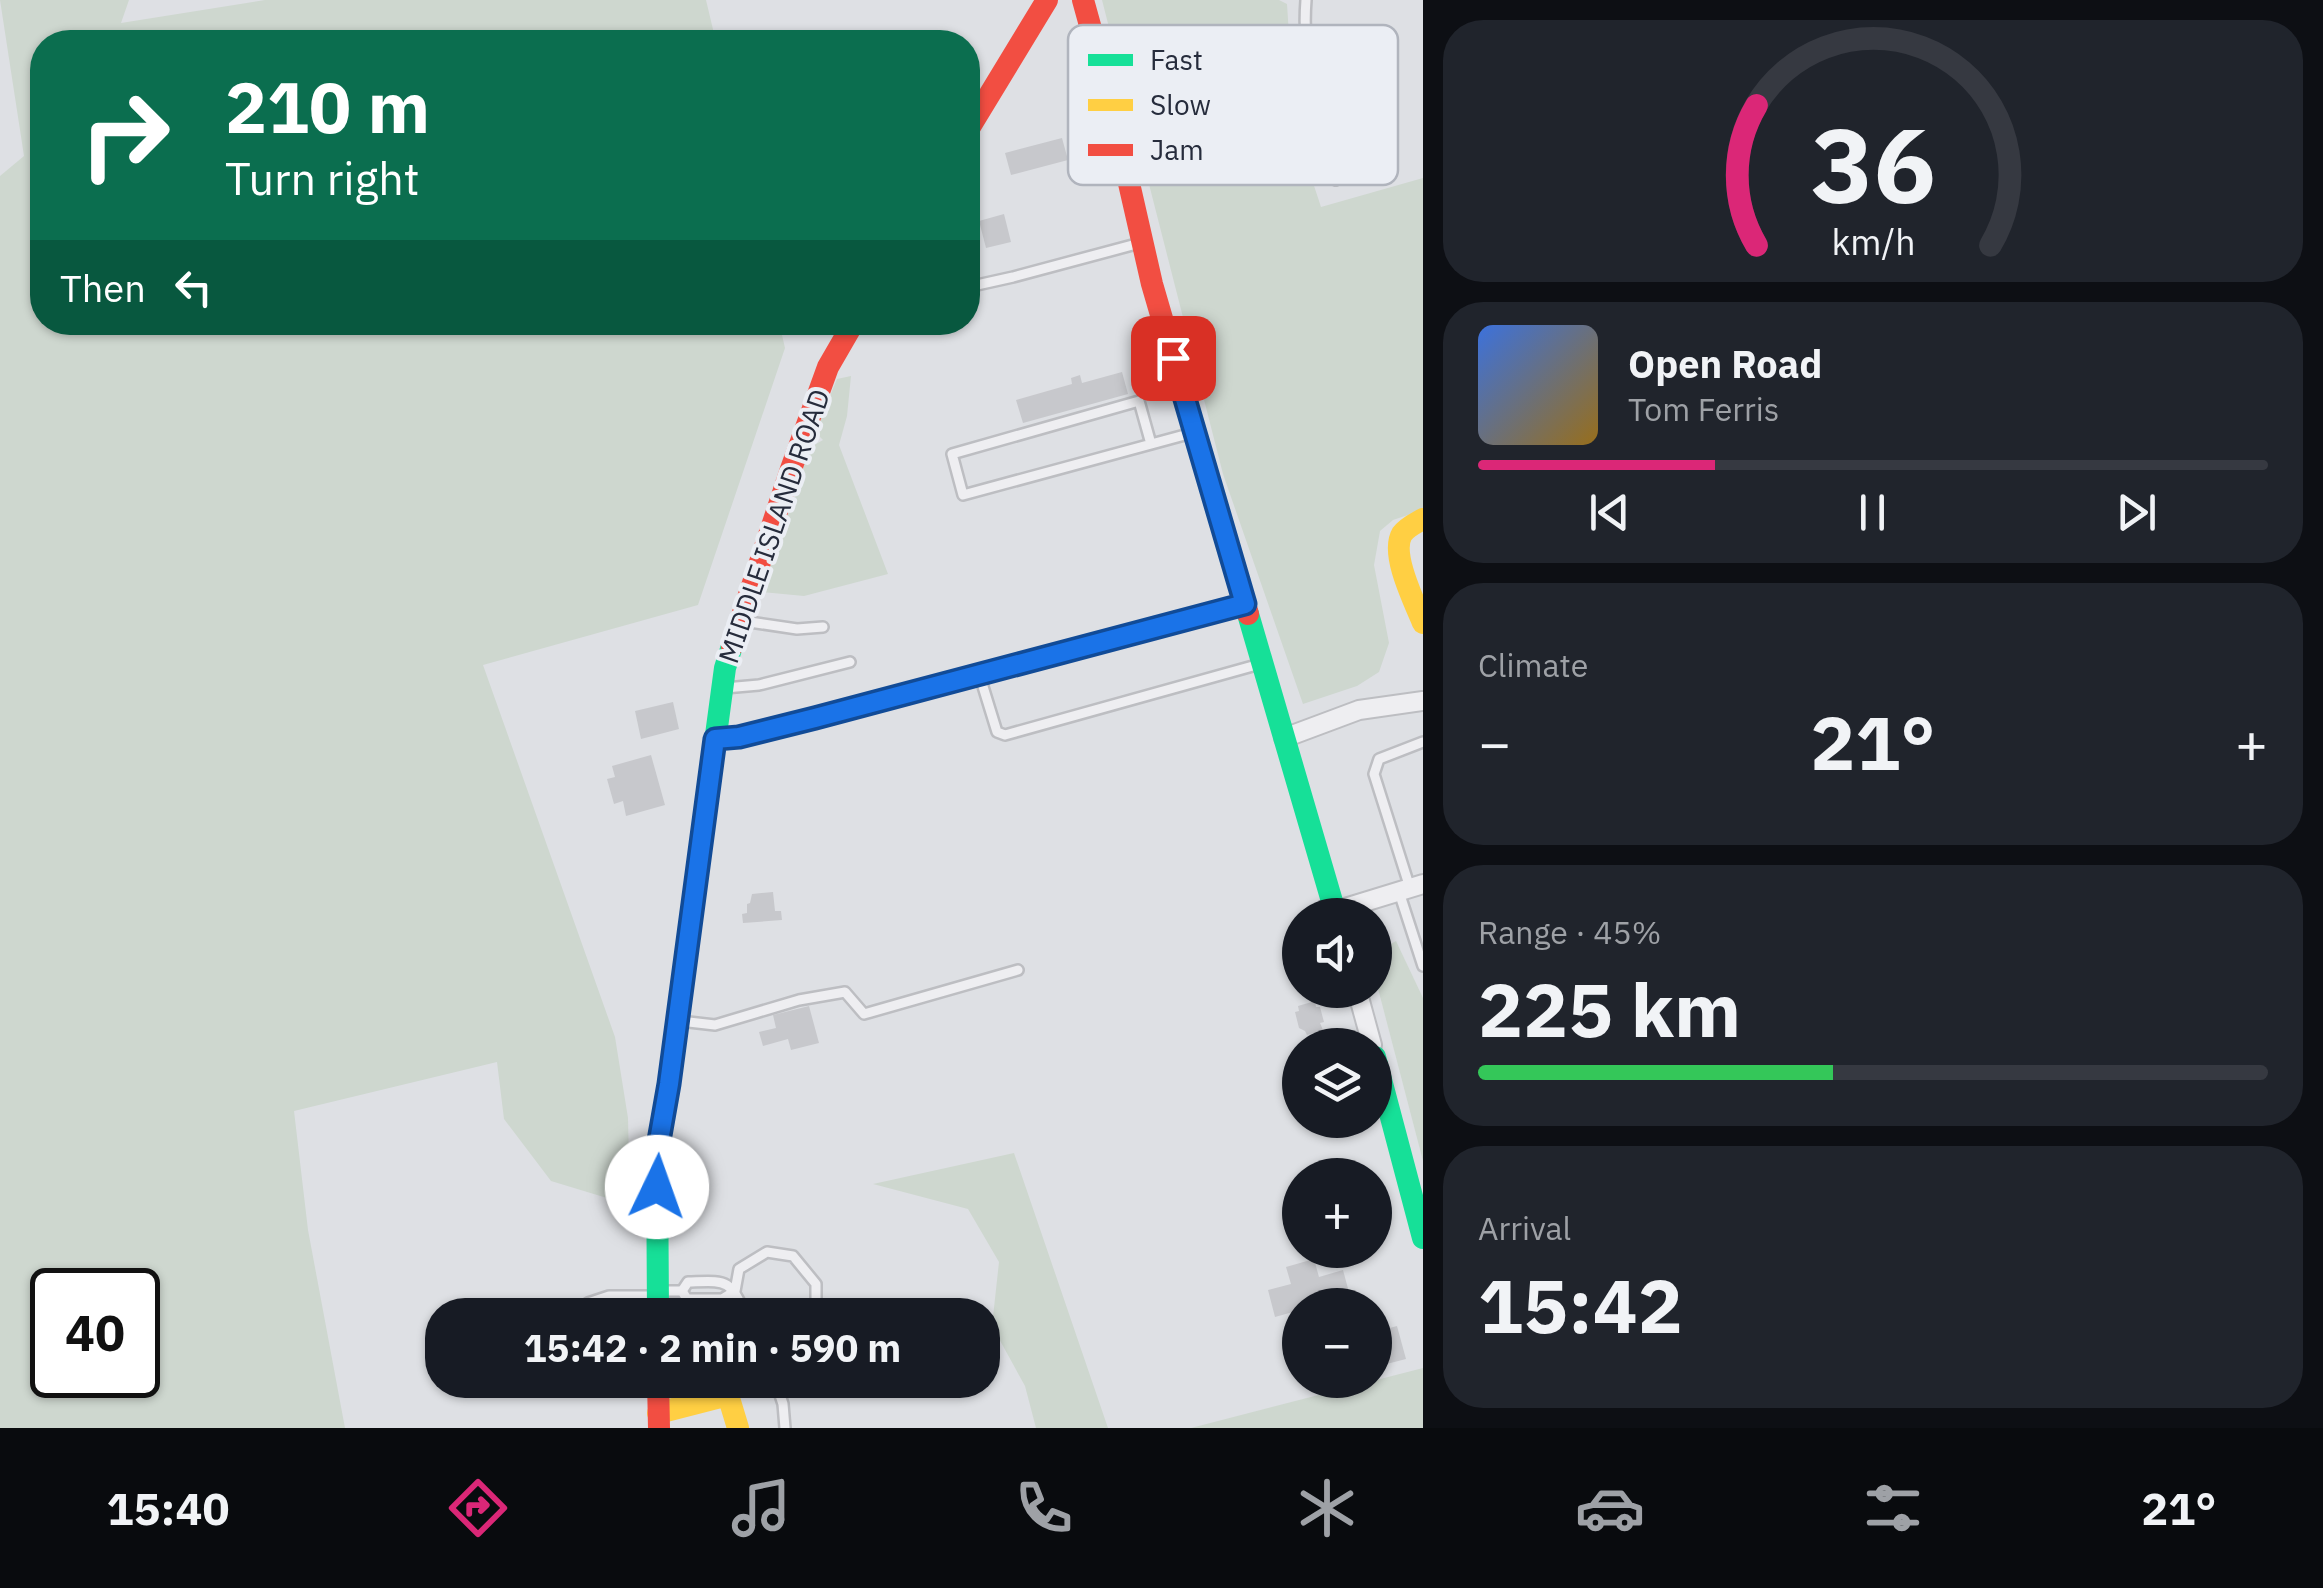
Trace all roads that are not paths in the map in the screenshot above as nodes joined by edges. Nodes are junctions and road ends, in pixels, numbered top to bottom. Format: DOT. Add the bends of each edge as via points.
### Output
graph roads {
  1 [pos="1047,0"];
  2 [pos="1082,0"];
  3 [pos="1306,0"];
  4 [pos="1089,25"];
  5 [pos="1304,25"];
  6 [pos="980,110"];
  7 [pos="1129,185"];
  8 [pos="1142,243"];
  9 [pos="980,285"];
  10 [pos="846,335"];
  11 [pos="1195,432"];
  12 [pos="1151,444"];
  13 [pos="1423,520"];
  14 [pos="1245,604"];
  15 [pos="740,620"];
  16 [pos="1423,624"];
  17 [pos="822,627"];
  18 [pos="850,662"];
  19 [pos="1262,663"];
  20 [pos="981,674"];
  21 [pos="722,688"];
  22 [pos="1423,700"];
  23 [pos="1284,738"];
  24 [pos="715,739"];
  25 [pos="1423,742"];
  26 [pos="1411,888"];
  27 [pos="1331,898"];
  28 [pos="1381,898"];
  29 [pos="1423,966"];
  30 [pos="1018,970"];
  31 [pos="678,1021"];
  32 [pos="1392,1121"];
  33 [pos="1423,1238"];
  34 [pos="682,1291"];
  35 [pos="734,1291"];
  36 [pos="603,1298"];
  37 [pos="629,1298"];
  38 [pos="658,1298"];
  39 [pos="665,1298"];
  40 [pos="738,1298"];
  41 [pos="816,1298"];
  42 [pos="781,1398"];
  43 [pos="658,1420"];
  44 [pos="738,1428"];
  45 [pos="785,1428"];
  1 -- 6 [label="street"];
  2 -- 4 [label="street"];
  3 -- 5 [label="lane"];
  7 -- 8 [label="street"];
  8 -- 9 [label="lane"];
  8 -- 11 [label="street"];
  10 -- 15 [label="street, MIDDLE ISLAND ROAD" via="828,366"];
  11 -- 12 [label="lane"];
  11 -- 14 [label="street"];
  12 -- 12 [label="lane" via="963,495 952,454 1139,401"];
  13 -- 16 [label="street" via="1403,531 1398,544"];
  14 -- 19 [label="street"];
  14 -- 20 [label="lane"];
  15 -- 17 [label="lane"];
  15 -- 21 [label="street, MIDDLE ISLAND ROAD"];
  18 -- 21 [label="lane"];
  19 -- 20 [label="lane" via="1005,734 997,732"];
  19 -- 23 [label="street"];
  20 -- 24 [label="lane"];
  21 -- 24 [label="street, MIDDLE ISLAND ROAD"];
  22 -- 23 [label="street" via="1359,710"];
  23 -- 27 [label="street"];
  24 -- 31 [label="street, MIDDLE ISLAND ROAD"];
  25 -- 26 [label="lane" via="1379,760 1374,774"];
  26 -- 28 [label="street"];
  26 -- 29 [label="lane"];
  30 -- 31 [label="lane" via="864,1014 845,992 715,1025"];
  31 -- 38 [label="street, MIDDLE ISLAND ROAD" via="657,1152"];
  32 -- 33 [label="street"];
  34 -- 35 [label="lane" via="687,1299 722,1299"];
  34 -- 35 [label="lane" via="688,1282 722,1281"];
  34 -- 39 [label="lane"];
  35 -- 40 [label="lane"];
  35 -- 41 [label="lane" via="738,1269 767,1252 793,1256 816,1284"];
  36 -- 37 [label="lane"];
  42 -- 45 [label="lane"];
  43 -- 44 [label="street" via="728,1395"];
}
